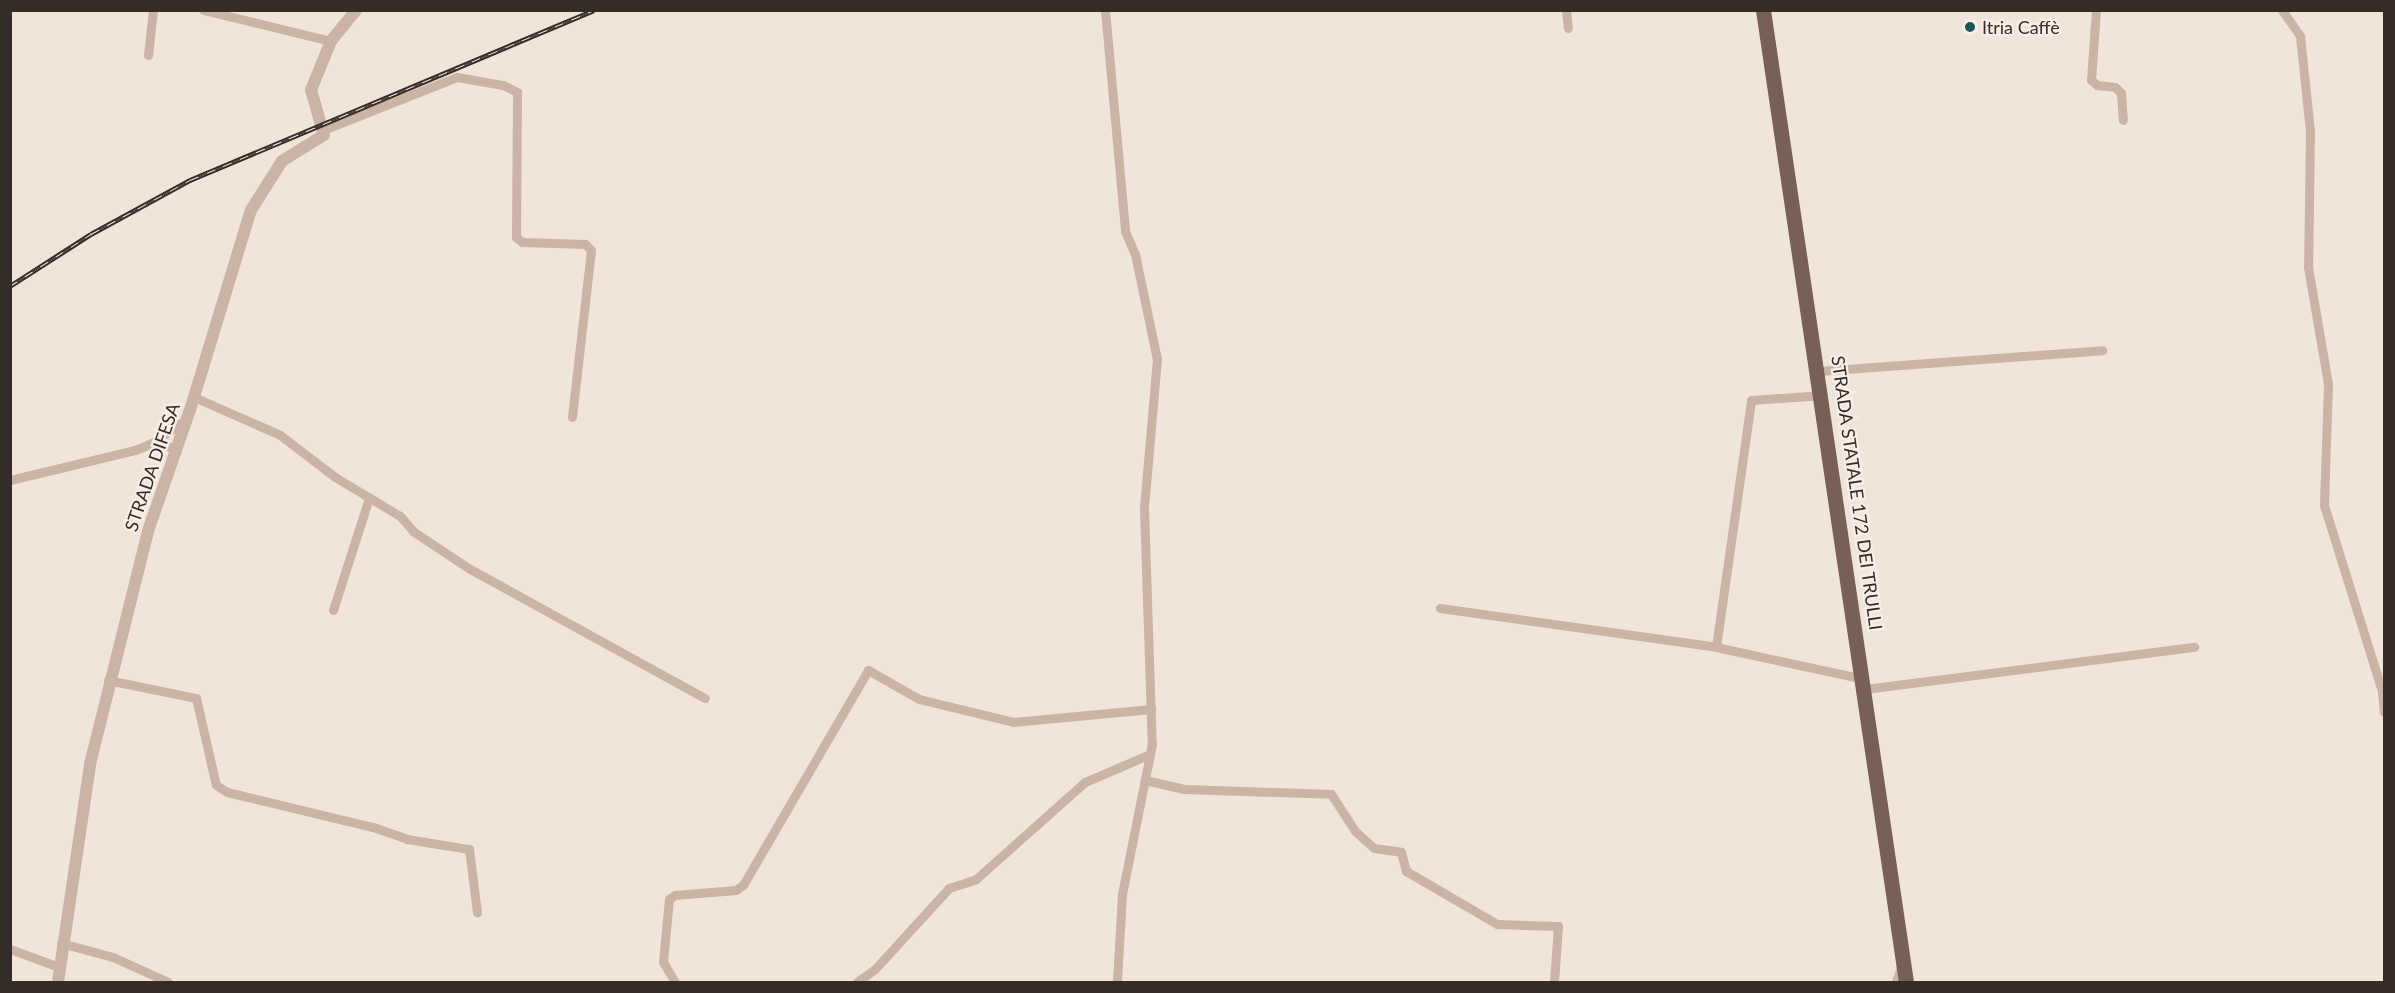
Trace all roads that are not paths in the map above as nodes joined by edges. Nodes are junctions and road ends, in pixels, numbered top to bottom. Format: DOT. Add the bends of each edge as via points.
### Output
graph roads {
  1 [pos="153,10"];
  2 [pos="203,10"];
  3 [pos="356,10"];
  4 [pos="1105,10"];
  5 [pos="1566,10"];
  6 [pos="1763,10"];
  7 [pos="2096,10"];
  8 [pos="2282,10"];
  9 [pos="1568,28"];
  10 [pos="331,41"];
  11 [pos="148,55"];
  12 [pos="2123,120"];
  13 [pos="323,130"];
  14 [pos="2102,350"];
  15 [pos="1819,371"];
  16 [pos="1823,395"];
  17 [pos="194,397"];
  18 [pos="572,417"];
  19 [pos="187,419"];
  20 [pos="152,444"];
  21 [pos="177,452"];
  22 [pos="10,480"];
  23 [pos="369,498"];
  24 [pos="1440,608"];
  25 [pos="333,610"];
  26 [pos="1716,647"];
  27 [pos="2194,647"];
  28 [pos="108,680"];
  29 [pos="1864,684"];
  30 [pos="705,698"];
  31 [pos="1151,709"];
  32 [pos="2385,712"];
  33 [pos="1150,754"];
  34 [pos="1145,780"];
  35 [pos="477,912"];
  36 [pos="61,943"];
  37 [pos="10,949"];
  38 [pos="1903,962"];
  39 [pos="59,967"];
  40 [pos="58,982"];
  41 [pos="168,982"];
  42 [pos="675,982"];
  43 [pos="857,982"];
  44 [pos="1117,982"];
  45 [pos="1554,982"];
  46 [pos="1896,982"];
  47 [pos="1906,982"];
  1 -- 11 [label="street"];
  2 -- 10 [label="street"];
  3 -- 10 [label="street"];
  4 -- 31 [label="street" via="1125,231 1135,254 1157,359 1144,509"];
  5 -- 9 [label="street"];
  6 -- 15 [label="main road, STRADA STATALE 172 DEI TRULLI"];
  7 -- 12 [label="street" via="2091,80 2097,86 2115,87 2121,93"];
  8 -- 32 [label="street" via="2300,36 2310,131 2308,267 2328,384 2324,505 2382,691"];
  10 -- 13 [label="street" via="311,90"];
  13 -- 17 [label="street, STRADA DIFESA" via="322,137 282,161 251,210"];
  13 -- 18 [label="street" via="457,77 503,85 517,92 516,237 522,242 585,244 591,250"];
  14 -- 15 [label="street"];
  15 -- 16 [label="main road, STRADA STATALE 172 DEI TRULLI"];
  16 -- 26 [label="street" via="1751,400"];
  16 -- 29 [label="main road, STRADA STATALE 172 DEI TRULLI"];
  17 -- 19 [label="street, STRADA DIFESA"];
  17 -- 23 [label="street" via="280,435"];
  19 -- 20 [label="street"];
  19 -- 21 [label="street, STRADA DIFESA"];
  20 -- 21 [label="street" via="165,444"];
  20 -- 22 [label="street"];
  21 -- 28 [label="street, STRADA DIFESA" via="148,531"];
  23 -- 25 [label="street"];
  23 -- 30 [label="street" via="400,516 414,532 470,569"];
  24 -- 26 [label="street"];
  26 -- 29 [label="street"];
  27 -- 29 [label="street"];
  28 -- 35 [label="street" via="196,698 216,785 227,792 373,827 407,839 469,849"];
  28 -- 36 [label="street, STRADA DIFESA"];
  29 -- 38 [label="main road, STRADA STATALE 172 DEI TRULLI"];
  31 -- 33 [label="street"];
  31 -- 42 [label="street" via="1013,722 919,699 867,670 743,885 736,890 675,895 669,899 663,962"];
  33 -- 34 [label="street"];
  33 -- 43 [label="street" via="1085,782 976,879 949,888 875,969"];
  34 -- 44 [label="street" via="1122,894"];
  34 -- 45 [label="street" via="1184,789 1331,794 1355,831 1374,848 1401,852 1406,871 1497,924 1558,926"];
  36 -- 39 [label="street, STRADA DIFESA"];
  36 -- 41 [label="street" via="113,957"];
  37 -- 39 [label="street"];
  38 -- 46 [label="street"];
  38 -- 47 [label="main road, STRADA STATALE 172 DEI TRULLI"];
  39 -- 40 [label="street, STRADA DIFESA"];
}
